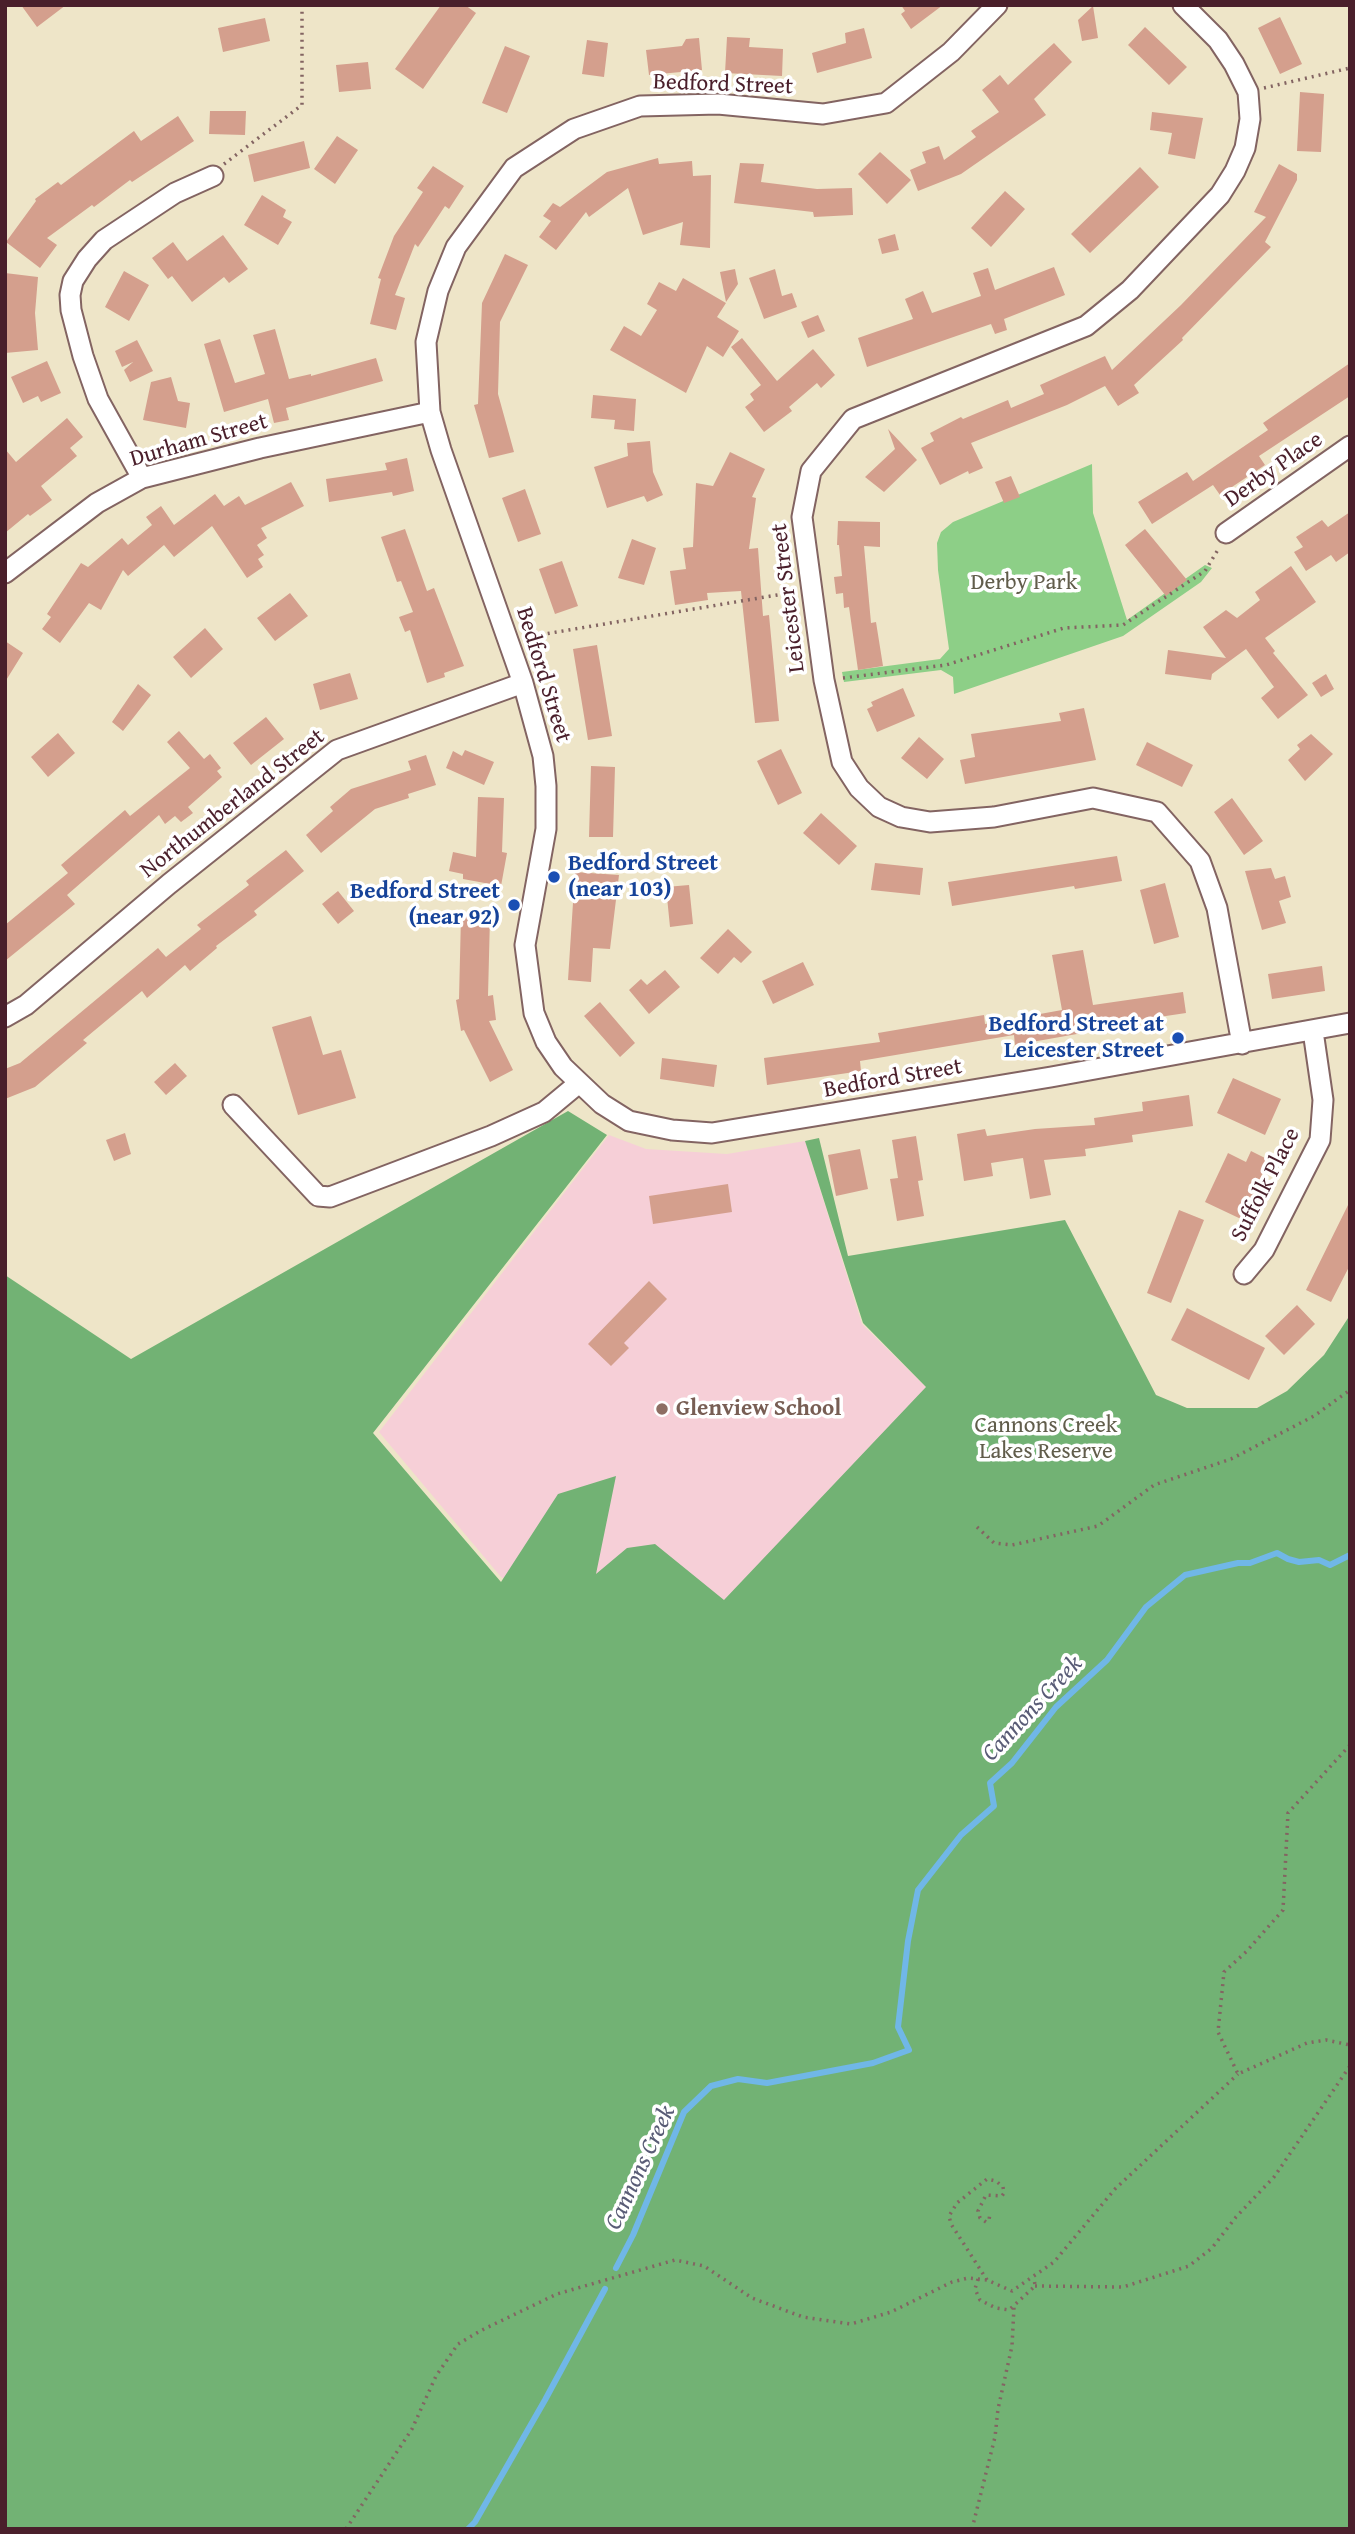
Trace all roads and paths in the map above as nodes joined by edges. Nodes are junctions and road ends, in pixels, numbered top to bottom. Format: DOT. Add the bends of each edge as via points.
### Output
graph roads {
  1 [pos="302,5"];
  2 [pos="1183,5"];
  3 [pos="997,6"];
  4 [pos="1350,68"];
  5 [pos="1248,92"];
  6 [pos="213,176"];
  7 [pos="430,412"];
  8 [pos="1350,446"];
  9 [pos="142,478"];
  10 [pos="1226,533"];
  11 [pos="5,573"];
  12 [pos="811,589"];
  13 [pos="508,640"];
  14 [pos="824,680"];
  15 [pos="523,683"];
  16 [pos="5,1017"];
  17 [pos="1350,1023"];
  18 [pos="1313,1031"];
  19 [pos="1242,1044"];
  20 [pos="579,1083"];
  21 [pos="233,1105"];
  22 [pos="1244,1274"];
  23 [pos="1350,1390"];
  24 [pos="977,1527"];
  25 [pos="1350,1745"];
  26 [pos="1350,2045"];
  27 [pos="1350,2066"];
  28 [pos="1238,2074"];
  29 [pos="1350,2174"];
  30 [pos="1350,2188"];
  31 [pos="990,2213"];
  32 [pos="1034,2277"];
  33 [pos="978,2279"];
  34 [pos="987,2280"];
  35 [pos="1035,2286"];
  36 [pos="1014,2307"];
  37 [pos="346,2529"];
  38 [pos="972,2529"];
  1 -- 6 [label="path" via="302,105 230,157"];
  2 -- 5 [label="street, Leicester Street" via="1218,40"];
  3 -- 7 [label="street, Bedford Street" via="951,52 886,103 823,114 718,104 639,106 574,129 514,168 456,247 438,291 426,342"];
  4 -- 5 [label="path"];
  5 -- 12 [label="street, Leicester Street" via="1250,120 1236,172 1220,195 1121,297 1086,326 853,419 811,471 802,517"];
  6 -- 9 [label="street" via="175,193 104,240 73,282 71,310 95,388"];
  7 -- 9 [label="street, Durham Street"];
  7 -- 13 [label="street, Bedford Street"];
  8 -- 10 [label="street, Derby Place"];
  9 -- 11 [label="street, Durham Street" via="97,503"];
  10 -- 14 [label="path" via="1205,571 1123,625 1064,628 946,665"];
  12 -- 13 [label="path"];
  12 -- 14 [label="street, Leicester Street"];
  13 -- 15 [label="street, Bedford Street"];
  14 -- 19 [label="street, Leicester Street" via="842,762 879,807 901,817 930,822 994,817 1093,798 1157,812 1200,861 1217,908"];
  15 -- 16 [label="street, Northumberland Street" via="337,750"];
  15 -- 20 [label="street, Bedford Street" via="540,742 546,786 546,829 525,945 534,1013 546,1042"];
  17 -- 18 [label="street, Bedford Street"];
  18 -- 19 [label="street, Bedford Street"];
  18 -- 22 [label="street, Suffolk Place" via="1323,1100 1320,1140 1264,1250"];
  19 -- 20 [label="street, Bedford Street" via="712,1133 629,1121"];
  20 -- 21 [label="street" via="544,1112 330,1197 318,1196"];
  23 -- 24 [label="path" via="1314,1416 1231,1459 1154,1485 1098,1526 1012,1545 994,1543"];
  25 -- 28 [label="path" via="1288,1813 1283,1910 1224,1972 1218,2032"];
  26 -- 28 [label="path" via="1326,2040 1307,2043"];
  27 -- 35 [label="path" via="1274,2177 1212,2248 1189,2266 1123,2287"];
  28 -- 32 [label="path" via="1115,2189 1054,2262"];
  29 -- 30 [label="path"];
  31 -- 34 [label="path" via="986,2222 978,2211 986,2194 1004,2193 996,2181 987,2179 957,2203 949,2216"];
  32 -- 34 [label="path" via="1012,2291"];
  32 -- 35 [label="path"];
  33 -- 34 [label="path"];
  33 -- 36 [label="path" via="975,2289 980,2300 1009,2311"];
  33 -- 37 [label="path" via="952,2282 891,2312 851,2324 803,2317 752,2298 704,2266 676,2260 557,2294 458,2344 436,2376 412,2429"];
  35 -- 36 [label="path"];
  36 -- 38 [label="path" via="1012,2346 995,2437"];
}
